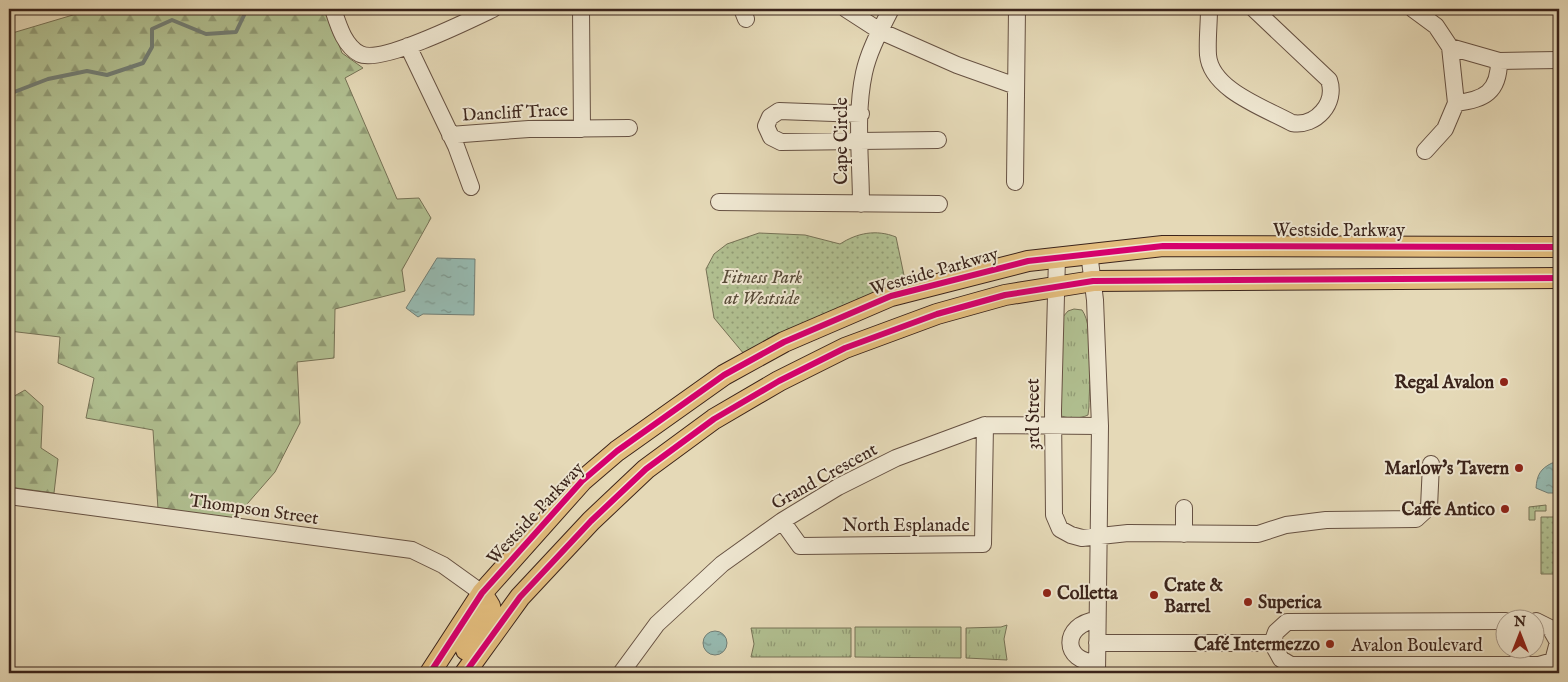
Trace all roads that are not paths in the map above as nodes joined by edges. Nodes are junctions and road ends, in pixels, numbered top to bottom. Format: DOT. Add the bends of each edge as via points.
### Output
graph roads {
  1 [pos="333,9"];
  2 [pos="493,9"];
  3 [pos="581,9"];
  4 [pos="846,9"];
  5 [pos="891,9"];
  6 [pos="1017,9"];
  7 [pos="1209,9"];
  8 [pos="1254,9"];
  9 [pos="1414,9"];
  10 [pos="880,31"];
  11 [pos="408,46"];
  12 [pos="1450,47"];
  13 [pos="1559,60"];
  14 [pos="1499,61"];
  15 [pos="1016,86"];
  16 [pos="1456,103"];
  17 [pos="860,114"];
  18 [pos="629,128"];
  19 [pos="582,129"];
  20 [pos="450,135"];
  21 [pos="938,140"];
  22 [pos="860,141"];
  23 [pos="1426,151"];
  24 [pos="1014,182"];
  25 [pos="470,187"];
  26 [pos="719,202"];
  27 [pos="861,204"];
  28 [pos="939,204"];
  29 [pos="1559,247"];
  30 [pos="1089,253"];
  31 [pos="1057,257"];
  32 [pos="1559,278"];
  33 [pos="1093,281"];
  34 [pos="1058,287"];
  35 [pos="986,425"];
  36 [pos="1052,426"];
  37 [pos="1100,426"];
  38 [pos="1430,464"];
  39 [pos="9,496"];
  40 [pos="1184,508"];
  41 [pos="782,521"];
  42 [pos="1184,534"];
  43 [pos="1099,537"];
  44 [pos="482,593"];
  45 [pos="1096,620"];
  46 [pos="1496,621"];
  47 [pos="1546,626"];
  48 [pos="1559,642"];
  49 [pos="1097,643"];
  50 [pos="1272,643"];
  51 [pos="1554,667"];
  52 [pos="1097,668"];
  53 [pos="430,673"];
  54 [pos="452,673"];
  55 [pos="465,673"];
  56 [pos="621,673"];
  1 -- 11 [label="street" via="352,48 361,55 380,56"];
  2 -- 11 [label="street"];
  3 -- 19 [label="street, Dancliff Trace"];
  4 -- 10 [label="street"];
  5 -- 10 [label="street, Cape Circle"];
  6 -- 15 [label="street"];
  7 -- 8 [label="street" via="1208,57 1214,75 1227,88 1292,123 1311,122 1331,99 1329,80"];
  9 -- 12 [label="street" via="1436,26"];
  10 -- 15 [label="street" via="957,65"];
  10 -- 17 [label="street, Cape Circle" via="864,72"];
  11 -- 20 [label="street, Dancliff Trace"];
  12 -- 14 [label="street"];
  12 -- 16 [label="street"];
  13 -- 14 [label="street"];
  14 -- 16 [label="street" via="1499,76 1491,91 1477,100"];
  15 -- 24 [label="street"];
  16 -- 23 [label="street" via="1445,129"];
  17 -- 22 [label="street, Cape Circle"];
  17 -- 22 [label="street" via="779,111 770,116 766,126 771,137 781,142"];
  18 -- 19 [label="street, Dancliff Trace"];
  19 -- 20 [label="street, Dancliff Trace"];
  20 -- 25 [label="street, Dancliff Trace"];
  21 -- 22 [label="street"];
  22 -- 27 [label="street, Cape Circle"];
  26 -- 27 [label="street, Cape Circle"];
  27 -- 28 [label="street"];
  29 -- 30 [label="main road, Westside Parkway" via="1163,246"];
  30 -- 31 [label="main road, Westside Parkway"];
  30 -- 33 [label="street"];
  31 -- 34 [label="street, 3rd Street"];
  31 -- 44 [label="main road, Westside Parkway" via="962,276 891,296 784,342 724,375 603,463 532,535"];
  32 -- 33 [label="main road"];
  33 -- 34 [label="main road"];
  33 -- 37 [label="street"];
  34 -- 36 [label="street, 3rd Street" via="1054,308"];
  34 -- 55 [label="main road" via="1005,295 937,314 845,348 714,419 646,469 591,521 520,597"];
  35 -- 36 [label="street, Grand Crescent"];
  35 -- 41 [label="street, Grand Crescent" via="896,458 838,487"];
  35 -- 41 [label="street, North Esplanade" via="983,544 800,546"];
  36 -- 37 [label="street, Grand Crescent"];
  36 -- 43 [label="street, 3rd Street" via="1056,522 1071,536"];
  37 -- 43 [label="street"];
  38 -- 42 [label="street, 3rd Street" via="1429,507 1416,519 1326,520 1286,525 1258,534"];
  39 -- 44 [label="street, Thompson Street" via="412,550 443,565"];
  40 -- 42 [label="street"];
  41 -- 56 [label="street, Grand Crescent" via="722,564 657,624"];
  42 -- 43 [label="street, 3rd Street" via="1128,533"];
  43 -- 45 [label="street"];
  44 -- 53 [label="main road, Westside Parkway"];
  44 -- 54 [label="main road" via="491,612"];
  45 -- 49 [label="street"];
  45 -- 52 [label="street" via="1079,625 1070,642 1080,660"];
  46 -- 50 [label="street, Avalon Boulevard" via="1287,622 1276,632"];
  47 -- 48 [label="street, Avalon Boulevard"];
  48 -- 51 [label="street, Avalon Boulevard"];
  49 -- 50 [label="street"];
  49 -- 52 [label="street"];
  50 -- 51 [label="street, Avalon Boulevard" via="1281,659 1291,665"];
}
